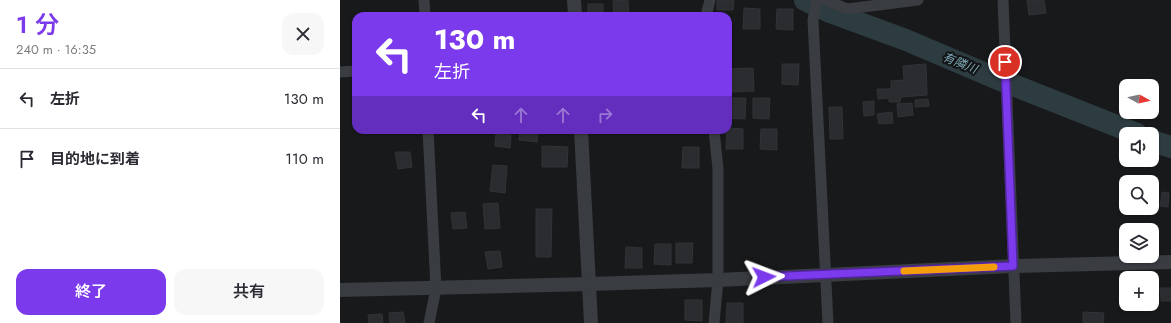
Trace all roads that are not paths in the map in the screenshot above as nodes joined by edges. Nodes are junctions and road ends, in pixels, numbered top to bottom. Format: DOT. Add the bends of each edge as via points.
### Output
graph roads {
  1 [pos="424,0"];
  2 [pos="574,0"];
  3 [pos="710,0"];
  4 [pos="817,0"];
  5 [pos="826,0"];
  6 [pos="918,0"];
  7 [pos="1003,0"];
  8 [pos="424,12"];
  9 [pos="575,12"];
  10 [pos="707,12"];
  11 [pos="352,71"];
  12 [pos="340,72"];
  13 [pos="428,134"];
  14 [pos="581,134"];
  15 [pos="714,134"];
  16 [pos="1171,262"];
  17 [pos="1013,266"];
  18 [pos="826,274"];
  19 [pos="718,280"];
  20 [pos="589,284"];
  21 [pos="436,289"];
  22 [pos="340,290"];
  23 [pos="430,323"];
  24 [pos="591,323"];
  25 [pos="714,323"];
  26 [pos="828,323"];
  27 [pos="1016,323"];
  1 -- 8 [label="street"];
  2 -- 9 [label="street"];
  3 -- 10 [label="street"];
  4 -- 18 [label="street" via="813,20"];
  5 -- 6 [label="street" via="847,9"];
  7 -- 17 [label="street"];
  11 -- 12 [label="street"];
  13 -- 21 [label="street"];
  14 -- 20 [label="street"];
  15 -- 19 [label="street" via="718,169"];
  16 -- 17 [label="street"];
  17 -- 18 [label="street"];
  17 -- 27 [label="street"];
  18 -- 19 [label="street"];
  18 -- 26 [label="street"];
  19 -- 20 [label="street"];
  19 -- 25 [label="street"];
  20 -- 21 [label="street"];
  20 -- 24 [label="street"];
  21 -- 22 [label="street"];
  21 -- 23 [label="street"];
}
